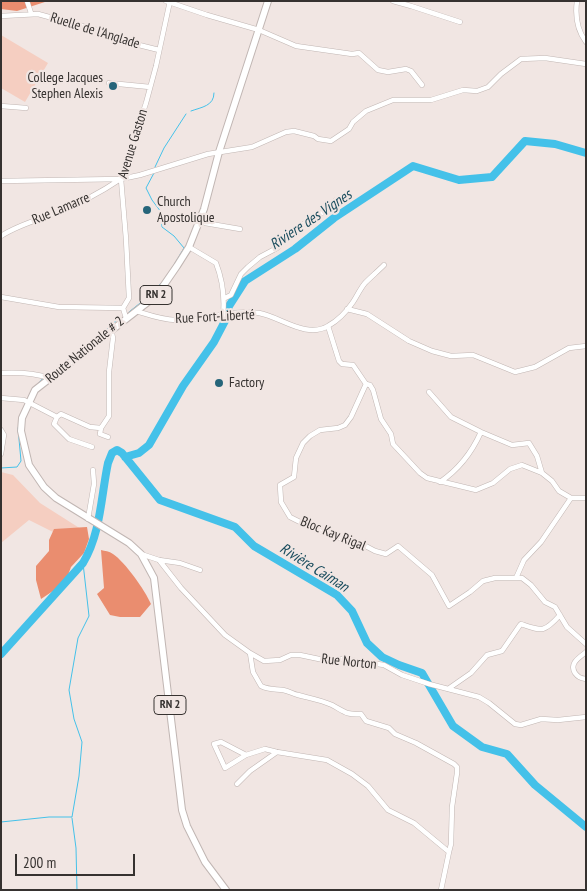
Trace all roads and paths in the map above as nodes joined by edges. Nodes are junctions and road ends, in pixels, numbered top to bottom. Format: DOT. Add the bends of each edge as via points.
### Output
graph roads {
  1 [pos="27,1"];
  2 [pos="268,1"];
  3 [pos="393,1"];
  4 [pos="577,1"];
  5 [pos="169,2"];
  6 [pos="412,3"];
  7 [pos="31,13"];
  8 [pos="1,16"];
  9 [pos="460,22"];
  10 [pos="259,30"];
  11 [pos="586,42"];
  12 [pos="159,50"];
  13 [pos="586,64"];
  14 [pos="109,83"];
  15 [pos="422,85"];
  16 [pos="150,87"];
  17 [pos="1,106"];
  18 [pos="26,108"];
  19 [pos="219,152"];
  20 [pos="120,180"];
  21 [pos="1,181"];
  22 [pos="336,200"];
  23 [pos="199,222"];
  24 [pos="240,229"];
  25 [pos="1,236"];
  26 [pos="189,247"];
  27 [pos="384,265"];
  28 [pos="1,297"];
  29 [pos="225,298"];
  30 [pos="124,308"];
  31 [pos="347,309"];
  32 [pos="136,311"];
  33 [pos="223,316"];
  34 [pos="126,318"];
  35 [pos="328,326"];
  36 [pos="111,329"];
  37 [pos="586,346"];
  38 [pos="1,373"];
  39 [pos="50,378"];
  40 [pos="366,384"];
  41 [pos="429,392"];
  42 [pos="1,398"];
  43 [pos="26,401"];
  44 [pos="57,417"];
  45 [pos="101,428"];
  46 [pos="1,430"];
  47 [pos="480,432"];
  48 [pos="108,437"];
  49 [pos="92,447"];
  50 [pos="1,454"];
  51 [pos="93,470"];
  52 [pos="542,473"];
  53 [pos="440,482"];
  54 [pos="571,498"];
  55 [pos="586,498"];
  56 [pos="89,519"];
  57 [pos="141,554"];
  58 [pos="159,560"];
  59 [pos="200,570"];
  60 [pos="516,578"];
  61 [pos="560,615"];
  62 [pos="586,644"];
  63 [pos="586,652"];
  64 [pos="250,653"];
  65 [pos="586,679"];
  66 [pos="448,689"];
  67 [pos="586,717"];
  68 [pos="277,752"];
  69 [pos="246,755"];
  70 [pos="237,784"];
  71 [pos="449,852"];
  72 [pos="226,890"];
  73 [pos="441,890"];
  1 -- 7 [label="street"];
  2 -- 10 [label="main road, Route Nationale # 2 / RN 2"];
  3 -- 6 [label="street"];
  4 -- 11 [label="street" via="577,23"];
  5 -- 10 [label="street"];
  5 -- 12 [label="street, Avenue Gaston"];
  6 -- 9 [label="street"];
  7 -- 8 [label="street, Ruelle de l'Anglade"];
  7 -- 12 [label="street, Ruelle de l'Anglade"];
  10 -- 15 [label="street" via="296,46 360,53 378,70 411,71"];
  10 -- 19 [label="main road, Route Nationale # 2 / RN 2"];
  12 -- 16 [label="street, Avenue Gaston"];
  13 -- 19 [label="street" via="560,59 521,59 488,88 463,90 431,100 393,100 366,111 331,140 294,131 252,147"];
  14 -- 16 [label="street"];
  16 -- 20 [label="street, Avenue Gaston"];
  17 -- 18 [label="street"];
  19 -- 20 [label="street"];
  19 -- 23 [label="main road, Route Nationale # 2 / RN 2"];
  20 -- 21 [label="street"];
  20 -- 25 [label="street, Rue Lamarre" via="88,199"];
  20 -- 30 [label="street, Avenue Gaston" via="129,298"];
  22 -- 29 [label="street" via="248,267"];
  23 -- 24 [label="street"];
  23 -- 26 [label="main road, Route Nationale # 2 / RN 2"];
  26 -- 29 [label="street" via="216,263"];
  26 -- 32 [label="main road, Route Nationale # 2 / RN 2" via="156,295"];
  27 -- 31 [label="street" via="365,283"];
  28 -- 30 [label="street" via="59,307"];
  29 -- 33 [label="street"];
  30 -- 34 [label="street, Avenue Gaston"];
  31 -- 35 [label="street"];
  31 -- 37 [label="street" via="367,314 409,341 432,351 451,356 474,355 516,372 535,367 569,348"];
  32 -- 33 [label="street, Rue Fort-Liberté" via="176,320"];
  32 -- 34 [label="main road, Route Nationale # 2 / RN 2"];
  33 -- 35 [label="street, Rue Fort-Liberté" via="260,314 301,329 316,330"];
  34 -- 36 [label="main road, Route Nationale # 2 / RN 2"];
  35 -- 40 [label="street" via="339,361 354,365"];
  36 -- 39 [label="main road, Route Nationale # 2 / RN 2"];
  36 -- 45 [label="street" via="109,416"];
  38 -- 39 [label="street" via="39,374"];
  39 -- 43 [label="main road, Route Nationale # 2 / RN 2"];
  40 -- 53 [label="street" via="373,390 381,419 393,444 420,473"];
  40 -- 60 [label="street, Bloc Kay Rigal" via="345,425 320,430 303,443 296,458 294,477 280,485 281,502 290,517 316,530 358,542 375,552 386,554 398,546 432,574 449,606 483,580"];
  41 -- 47 [label="street" via="451,417"];
  42 -- 43 [label="street"];
  43 -- 44 [label="street"];
  43 -- 56 [label="main road, Route Nationale # 2 / RN 2" via="20,431 29,465 56,498"];
  44 -- 45 [label="street" via="61,414 90,427"];
  44 -- 49 [label="street" via="54,424 69,439"];
  45 -- 48 [label="street" via="100,434"];
  46 -- 50 [label="street" via="4,436"];
  47 -- 52 [label="street" via="512,445 529,444"];
  47 -- 53 [label="street" via="474,447"];
  51 -- 56 [label="street"];
  52 -- 53 [label="street" via="522,465 476,490"];
  52 -- 54 [label="street" via="559,491"];
  54 -- 55 [label="street"];
  54 -- 60 [label="street" via="542,542 524,560"];
  56 -- 57 [label="main road, RN 2"];
  57 -- 58 [label="street"];
  57 -- 72 [label="main road, RN 2" via="154,578 182,810 205,862"];
  58 -- 59 [label="street"];
  58 -- 64 [label="street, Rue Norton" via="225,635"];
  60 -- 61 [label="street" via="527,581"];
  61 -- 62 [label="street" via="567,627"];
  61 -- 66 [label="street" via="542,630 521,624 502,651 487,655 471,673"];
  63 -- 65 [label="street" via="574,662 573,667 576,675"];
  64 -- 66 [label="street, Rue Norton" via="264,661 300,655 384,665 402,675"];
  64 -- 71 [label="street" via="253,672 260,686 308,696 347,714 361,714 366,721 389,728 454,764 457,773"];
  66 -- 67 [label="street, Rue Norton" via="479,697 515,724"];
  68 -- 69 [label="street" via="265,748"];
  68 -- 70 [label="street"];
  68 -- 71 [label="street" via="327,760 352,774 368,786 388,810 414,823"];
  69 -- 69 [label="street" via="225,768 214,744 221,742"];
  71 -- 73 [label="street"];
}
